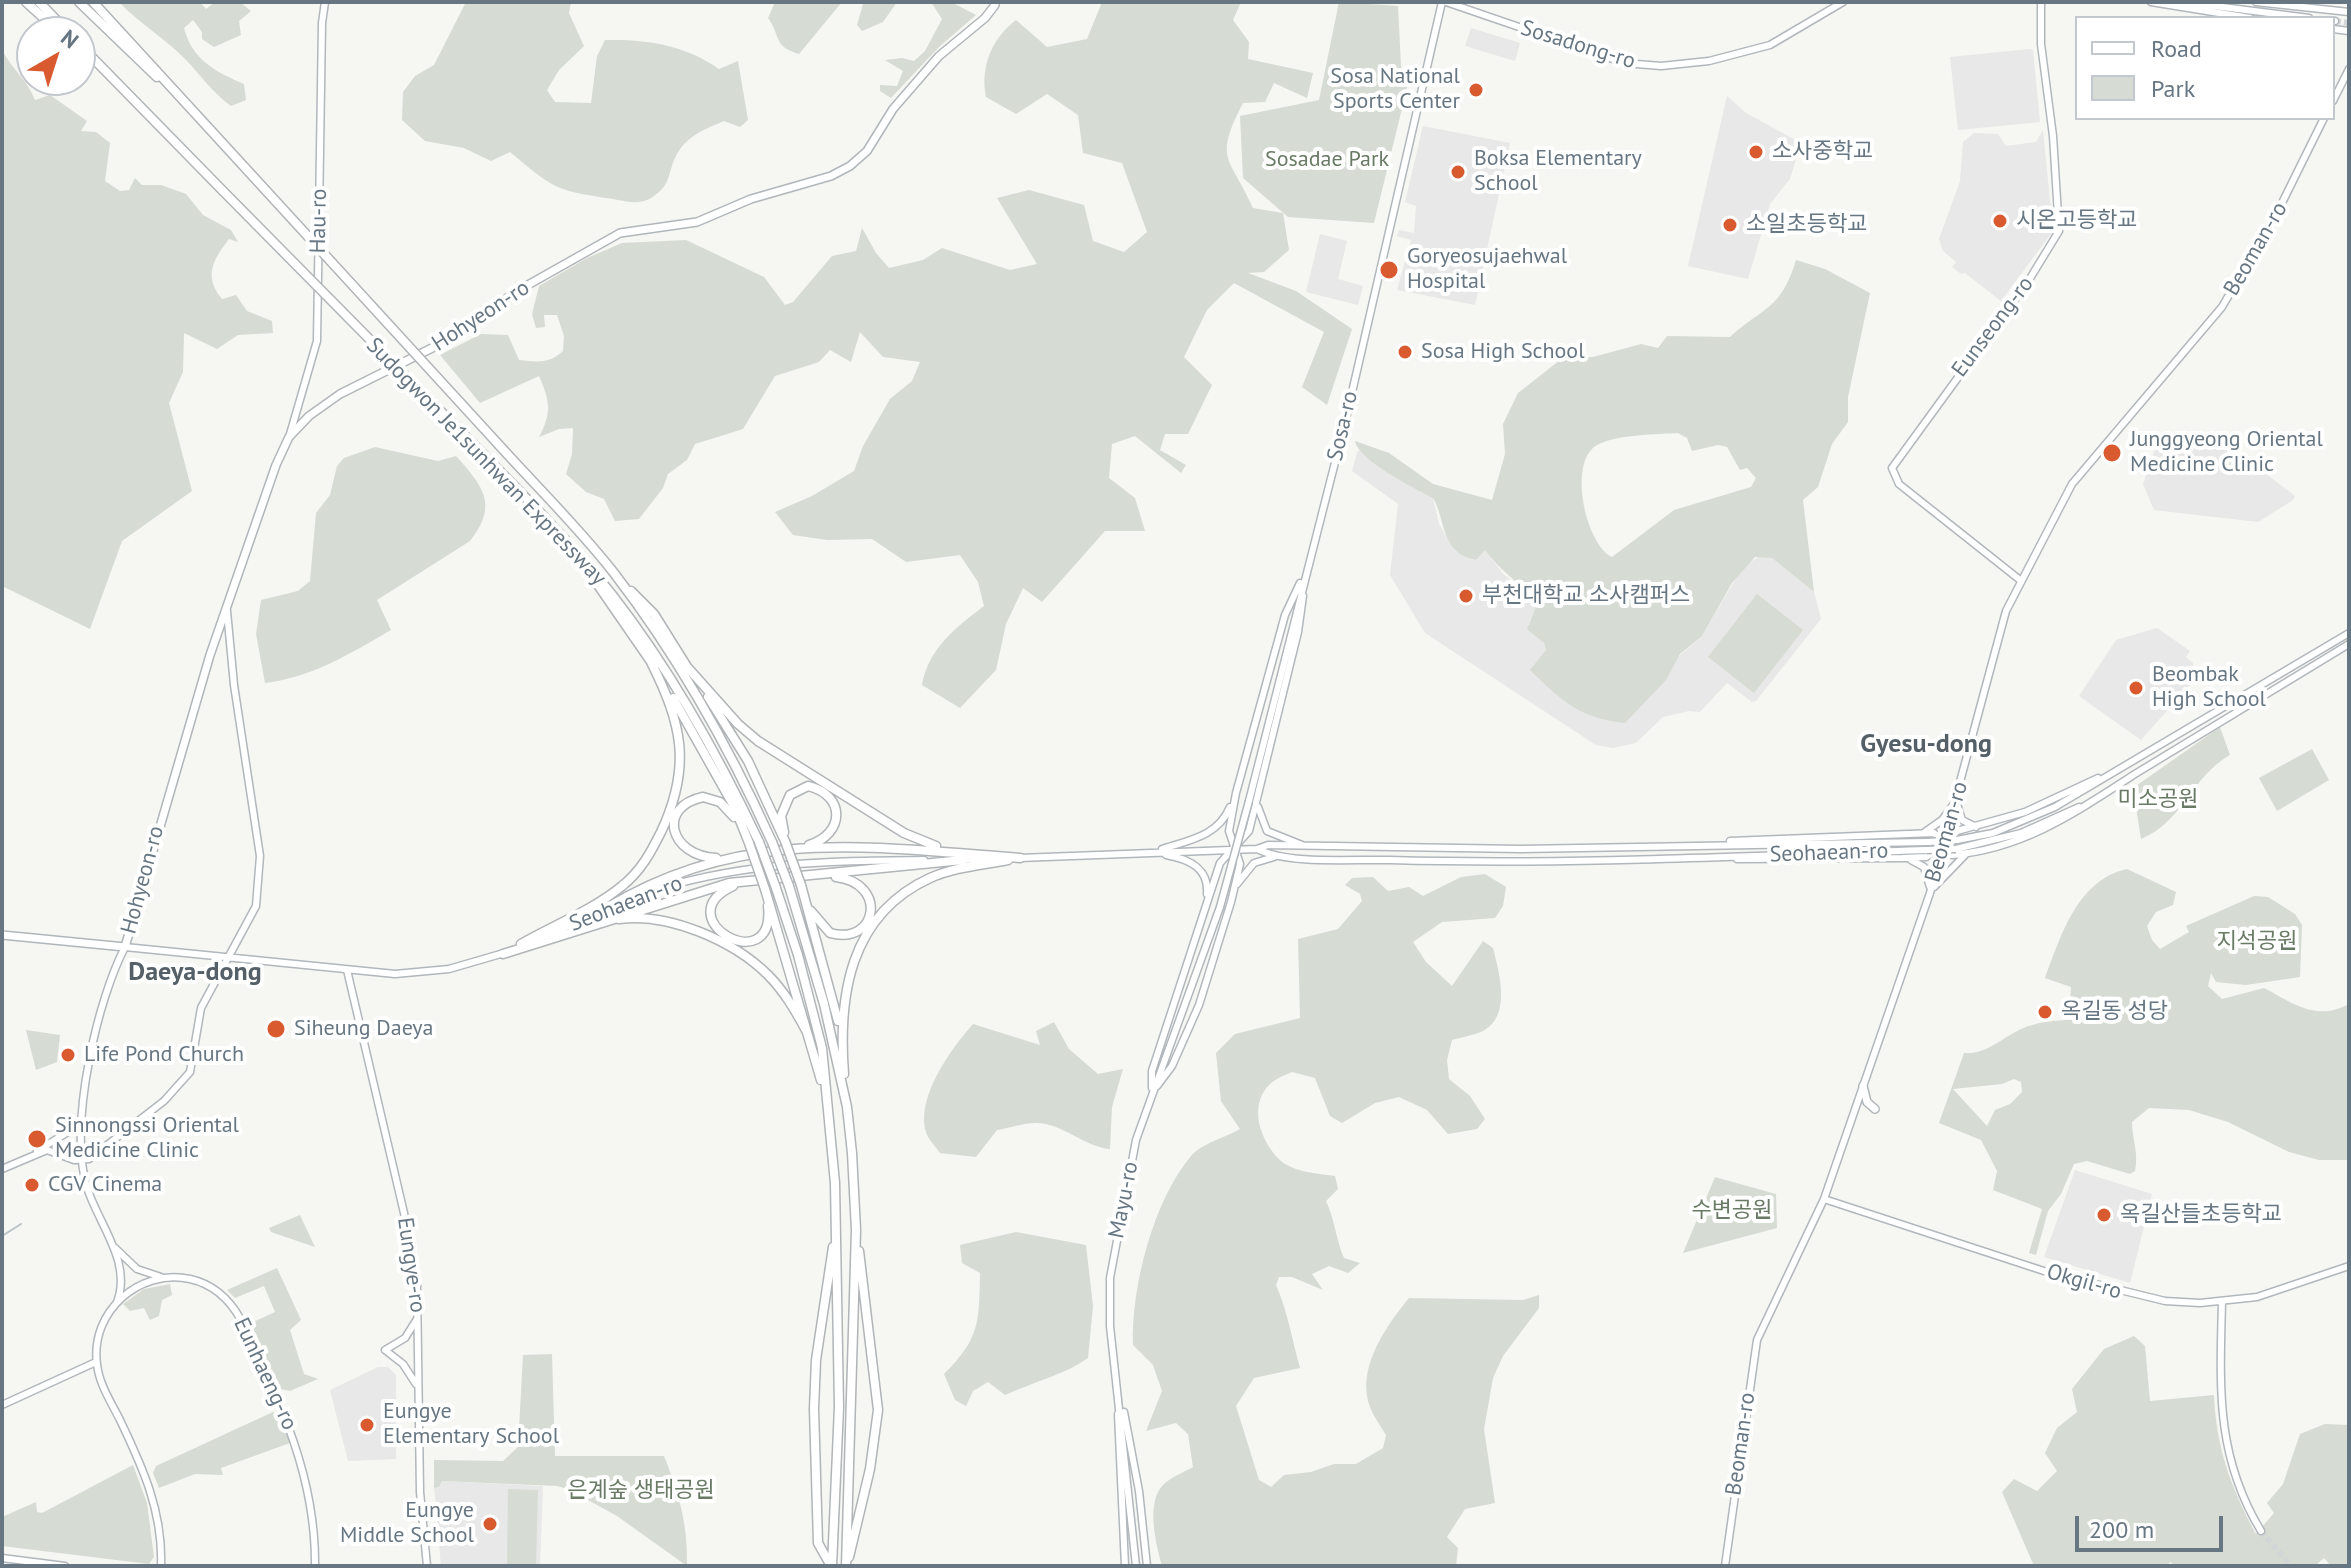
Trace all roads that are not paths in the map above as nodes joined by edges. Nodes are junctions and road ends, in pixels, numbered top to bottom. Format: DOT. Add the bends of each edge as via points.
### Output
graph roads {
  1 [pos="26,2"];
  2 [pos="79,2"];
  3 [pos="93,2"];
  4 [pos="325,2"];
  5 [pos="1444,2"];
  6 [pos="1843,2"];
  7 [pos="2041,2"];
  8 [pos="2151,2"];
  9 [pos="2183,2"];
  10 [pos="2256,2"];
  11 [pos="995,5"];
  12 [pos="2349,12"];
  13 [pos="41,16"];
  14 [pos="2238,16"];
  15 [pos="2293,16"];
  16 [pos="96,62"];
  17 [pos="96,66"];
  18 [pos="2349,69"];
  19 [pos="118,85"];
  20 [pos="2335,97"];
  21 [pos="182,99"];
  22 [pos="2323,120"];
  23 [pos="289,437"];
  24 [pos="570,546"];
  25 [pos="1306,569"];
  26 [pos="616,575"];
  27 [pos="2020,580"];
  28 [pos="227,611"];
  29 [pos="2349,633"];
  30 [pos="2349,644"];
  31 [pos="651,662"];
  32 [pos="688,668"];
  33 [pos="2126,765"];
  34 [pos="2132,776"];
  35 [pos="1236,793"];
  36 [pos="1257,799"];
  37 [pos="1956,801"];
  38 [pos="1979,827"];
  39 [pos="1922,833"];
  40 [pos="747,840"];
  41 [pos="785,841"];
  42 [pos="1946,844"];
  43 [pos="1700,845"];
  44 [pos="1314,848"];
  45 [pos="797,849"];
  46 [pos="1235,849"];
  47 [pos="1257,849"];
  48 [pos="1151,853"];
  49 [pos="976,854"];
  50 [pos="1966,854"];
  51 [pos="1281,855"];
  52 [pos="1700,857"];
  53 [pos="720,858"];
  54 [pos="1020,858"];
  55 [pos="1903,858"];
  56 [pos="963,860"];
  57 [pos="811,876"];
  58 [pos="749,880"];
  59 [pos="1235,887"];
  60 [pos="765,889"];
  61 [pos="1930,893"];
  62 [pos="808,906"];
  63 [pos="607,908"];
  64 [pos="587,925"];
  65 [pos="1200,926"];
  66 [pos="2,935"];
  67 [pos="125,947"];
  68 [pos="503,954"];
  69 [pos="231,957"];
  70 [pos="347,970"];
  71 [pos="361,971"];
  72 [pos="349,990"];
  73 [pos="807,1032"];
  74 [pos="843,1054"];
  75 [pos="1863,1086"];
  76 [pos="1152,1094"];
  77 [pos="828,1105"];
  78 [pos="847,1107"];
  79 [pos="1875,1109"];
  80 [pos="83,1120"];
  81 [pos="33,1154"];
  82 [pos="83,1161"];
  83 [pos="2,1169"];
  84 [pos="1824,1199"];
  85 [pos="837,1222"];
  86 [pos="856,1230"];
  87 [pos="110,1242"];
  88 [pos="2349,1266"];
  89 [pos="165,1278"];
  90 [pos="2222,1301"];
  91 [pos="117,1302"];
  92 [pos="419,1316"];
  93 [pos="96,1362"];
  94 [pos="417,1386"];
  95 [pos="1119,1395"];
  96 [pos="2,1405"];
  97 [pos="298,1447"];
  98 [pos="290,1450"];
  99 [pos="2261,1531"];
  100 [pos="2,1558"];
  101 [pos="427,1565"];
  102 [pos="65,1566"];
  103 [pos="161,1566"];
  104 [pos="315,1566"];
  105 [pos="832,1566"];
  106 [pos="846,1566"];
  107 [pos="1125,1566"];
  108 [pos="1136,1566"];
  109 [pos="1147,1566"];
  110 [pos="1725,1566"];
  1 -- 13 [label="highway"];
  2 -- 21 [label="highway, Sudogwon Je1sunhwan Expressway"];
  3 -- 21 [label="highway, Sudogwon Je1sunhwan Expressway"];
  4 -- 23 [label="street, Hau-ro" via="316,348"];
  5 -- 6 [label="street, Sosadong-ro" via="1624,63 1650,66 1693,64 1760,49"];
  5 -- 25 [label="street, Sosa-ro"];
  7 -- 27 [label="street, Eunseong-ro" via="2059,231 1892,468 1899,484"];
  8 -- 14 [label="street"];
  9 -- 15 [label="street"];
  10 -- 12 [label="street"];
  11 -- 23 [label="main road, Hohyeon-ro" via="939,56 850,166 697,222 620,233 519,290 442,343 340,394"];
  16 -- 19 [label="highway, Sudogwon Je1sunhwan Expressway"];
  17 -- 19 [label="highway, Sudogwon Je1sunhwan Expressway"];
  18 -- 20 [label="street"];
  19 -- 24 [label="highway, Sudogwon Je1sunhwan Expressway, bridge"];
  21 -- 26 [label="highway, Sudogwon Je1sunhwan Expressway, bridge"];
  22 -- 27 [label="street, Beoman-ro" via="2222,307 2090,459"];
  23 -- 28 [label="main road, Hohyeon-ro"];
  24 -- 31 [label="highway"];
  24 -- 77 [label="highway, Sudogwon Je1sunhwan Expressway, bridge" via="665,669 759,842 816,1024"];
  25 -- 35 [label="street" via="1285,615"];
  25 -- 36 [label="street" via="1298,632"];
  25 -- 46 [label="street, Sosa-ro, bridge"];
  26 -- 32 [label="highway" via="654,614"];
  26 -- 78 [label="highway, Sudogwon Je1sunhwan Expressway, bridge" via="698,696 772,842 824,1004"];
  27 -- 37 [label="street, Beoman-ro" via="1997,638"];
  28 -- 67 [label="main road, Hohyeon-ro" via="185,734"];
  28 -- 69 [label="street" via="260,856 256,906"];
  29 -- 33 [label="street, Seohaean-ro"];
  30 -- 34 [label="street, Seohaean-ro"];
  31 -- 40 [label="highway" via="706,754"];
  31 -- 68 [label="highway" via="673,706 680,751 677,793 654,847 619,889"];
  32 -- 41 [label="highway" via="748,761"];
  32 -- 49 [label="highway" via="758,741 904,833"];
  33 -- 38 [label="street" via="2025,812"];
  33 -- 43 [label="street, Seohaean-ro, bridge" via="2030,819 1957,840"];
  34 -- 50 [label="street" via="2042,832"];
  34 -- 52 [label="street, Seohaean-ro, bridge" via="2033,829 1956,849"];
  35 -- 46 [label="street" via="1229,831"];
  35 -- 48 [label="street" via="1216,829"];
  36 -- 44 [label="street" via="1267,831"];
  36 -- 46 [label="street" via="1249,831"];
  37 -- 38 [label="street" via="1965,823"];
  37 -- 39 [label="street" via="1942,820"];
  37 -- 42 [label="street, Beoman-ro"];
  38 -- 42 [label="street" via="1957,831"];
  39 -- 42 [label="street" via="1934,833"];
  39 -- 43 [label="street"];
  40 -- 53 [label="highway" via="720,802 703,797 684,806 675,819 677,840 695,855"];
  40 -- 60 [label="highway, bridge"];
  41 -- 45 [label="highway" via="781,816 790,795 808,786 823,790 834,801 837,823 819,842"];
  41 -- 62 [label="highway, bridge"];
  42 -- 50 [label="street" via="1952,855"];
  42 -- 55 [label="street" via="1926,857"];
  42 -- 61 [label="street, Beoman-ro"];
  43 -- 44 [label="street, Seohaean-ro"];
  44 -- 47 [label="street, Seohaean-ro"];
  45 -- 49 [label="highway" via="920,848"];
  45 -- 53 [label="highway"];
  46 -- 47 [label="street, Seohaean-ro"];
  46 -- 48 [label="street, Seohaean-ro"];
  46 -- 59 [label="street" via="1240,864"];
  46 -- 65 [label="street" via="1220,863"];
  46 -- 76 [label="street, Mayu-ro, bridge" via="1220,907"];
  47 -- 51 [label="street, Seohaean-ro"];
  48 -- 54 [label="street, Seohaean-ro"];
  48 -- 65 [label="street" via="1185,859 1205,876 1208,891"];
  49 -- 54 [label="highway"];
  50 -- 61 [label="street"];
  51 -- 52 [label="street, Seohaean-ro" via="1444,862"];
  51 -- 59 [label="street" via="1254,863"];
  52 -- 55 [label="street"];
  53 -- 63 [label="highway" via="649,884"];
  54 -- 56 [label="street, Seohaean-ro"];
  54 -- 74 [label="highway" via="933,877 888,909 849,972 842,1002"];
  55 -- 61 [label="street" via="1924,867"];
  56 -- 57 [label="highway"];
  56 -- 63 [label="street, Seohaean-ro" via="820,861 730,869"];
  57 -- 58 [label="highway"];
  57 -- 62 [label="highway" via="856,882 868,895 871,913 863,928 843,936 830,933"];
  58 -- 60 [label="highway" via="724,890 715,901 712,916 722,936 739,943 764,930 769,915"];
  58 -- 64 [label="highway"];
  59 -- 76 [label="street" via="1199,1005 1172,1066"];
  60 -- 73 [label="highway"];
  61 -- 75 [label="street, Beoman-ro"];
  62 -- 74 [label="highway" via="837,1011"];
  63 -- 68 [label="street, Seohaean-ro"];
  64 -- 68 [label="highway"];
  64 -- 73 [label="highway" via="623,918 657,920 727,947 766,973"];
  65 -- 76 [label="street" via="1152,1071"];
  66 -- 67 [label="main road, Seohaean-ro"];
  67 -- 69 [label="street, Seohaean-ro"];
  67 -- 80 [label="street" via="97,1027"];
  68 -- 71 [label="street, Seohaean-ro" via="449,969"];
  69 -- 70 [label="street, Seohaean-ro"];
  69 -- 82 [label="street" via="201,1008 190,1072 164,1101"];
  70 -- 71 [label="street, Seohaean-ro"];
  70 -- 72 [label="street, Eungye-ro"];
  71 -- 72 [label="street"];
  72 -- 92 [label="street, Eungye-ro" via="404,1213"];
  73 -- 77 [label="highway"];
  74 -- 78 [label="highway"];
  75 -- 79 [label="main road"];
  75 -- 84 [label="street, Beoman-ro"];
  76 -- 95 [label="street, Mayu-ro" via="1136,1140 1110,1278"];
  77 -- 85 [label="highway, Sudogwon Je1sunhwan Expressway"];
  78 -- 86 [label="highway, Sudogwon Je1sunhwan Expressway"];
  80 -- 81 [label="street" via="78,1129"];
  80 -- 82 [label="street"];
  81 -- 82 [label="street" via="50,1150"];
  81 -- 83 [label="street"];
  82 -- 87 [label="street"];
  84 -- 90 [label="street, Okgil-ro" via="2131,1295"];
  84 -- 110 [label="street, Beoman-ro" via="1757,1340"];
  85 -- 105 [label="highway, Sudogwon Je1sunhwan Expressway" via="839,1407"];
  85 -- 105 [label="highway, Sudogwon Je1sunhwan Expressway" via="814,1409 818,1543"];
  86 -- 106 [label="highway, Sudogwon Je1sunhwan Expressway"];
  86 -- 106 [label="highway, Sudogwon Je1sunhwan Expressway" via="878,1410 870,1469"];
  87 -- 89 [label="street, Eunhaeng-ro" via="137,1269"];
  87 -- 91 [label="street" via="122,1278"];
  88 -- 90 [label="street, Okgil-ro" via="2270,1294"];
  89 -- 91 [label="street" via="134,1288"];
  89 -- 97 [label="street, Eunhaeng-ro" via="199,1282 233,1307"];
  90 -- 99 [label="street" via="2224,1437 2240,1491"];
  91 -- 93 [label="street" via="101,1327"];
  92 -- 94 [label="street, Eungye-ro"];
  92 -- 94 [label="street" via="406,1337 385,1350 403,1364"];
  93 -- 96 [label="street"];
  93 -- 103 [label="street" via="152,1493"];
  94 -- 101 [label="street, Eungye-ro"];
  95 -- 107 [label="street"];
  95 -- 108 [label="street, Mayu-ro"];
  95 -- 109 [label="street" via="1129,1430"];
  97 -- 98 [label="street"];
  97 -- 104 [label="street, Eunhaeng-ro" via="312,1510"];
  100 -- 102 [label="street"];
}
